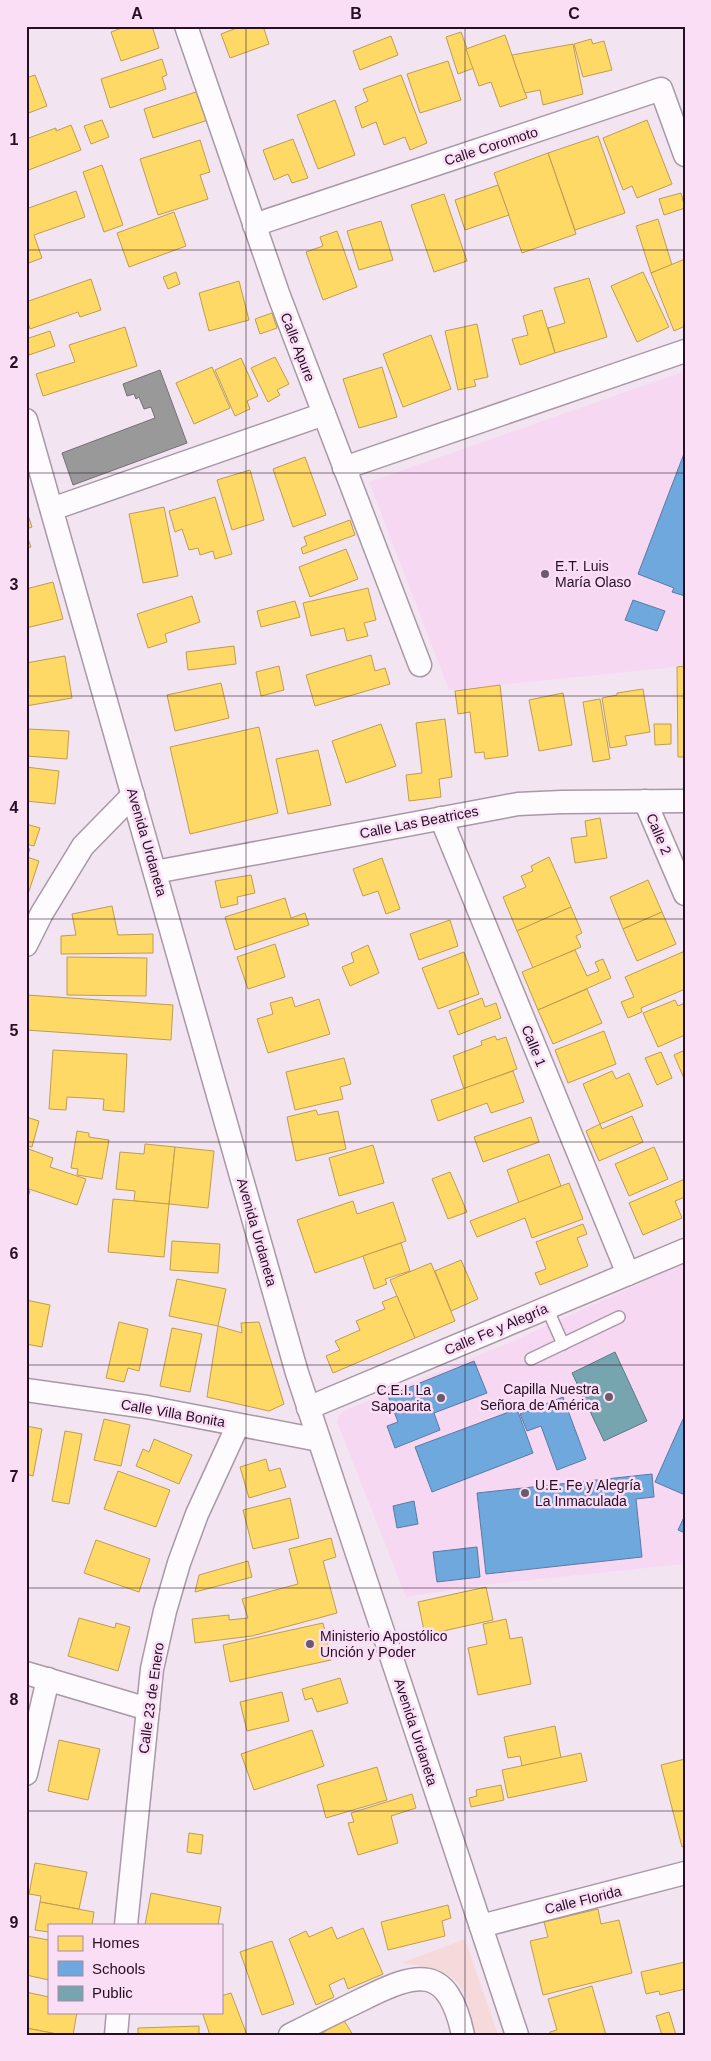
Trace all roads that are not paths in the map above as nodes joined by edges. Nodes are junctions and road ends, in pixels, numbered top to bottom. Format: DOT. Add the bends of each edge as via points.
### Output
graph roads {
  1 [pos="186,26"];
  2 [pos="685,155"];
  3 [pos="254,225"];
  4 [pos="685,352"];
  5 [pos="324,414"];
  6 [pos="26,420"];
  7 [pos="344,468"];
  8 [pos="52,509"];
  9 [pos="420,665"];
  10 [pos="133,795"];
  11 [pos="645,801"];
  12 [pos="685,801"];
  13 [pos="441,818"];
  14 [pos="155,872"];
  15 [pos="685,894"];
  16 [pos="26,945"];
  17 [pos="685,1250"];
  18 [pos="628,1274"];
  19 [pos="547,1308"];
  20 [pos="619,1317"];
  21 [pos="563,1344"];
  22 [pos="531,1359"];
  23 [pos="26,1390"];
  24 [pos="308,1408"];
  25 [pos="238,1425"];
  26 [pos="319,1440"];
  27 [pos="26,1673"];
  28 [pos="48,1679"];
  29 [pos="148,1709"];
  30 [pos="26,1774"];
  31 [pos="685,1873"];
  32 [pos="126,1924"];
  33 [pos="481,1926"];
  34 [pos="118,2014"];
  35 [pos="116,2035"];
  36 [pos="290,2035"];
  37 [pos="463,2035"];
  38 [pos="517,2035"];
  1 -- 3 [label="street, Calle Apure"];
  2 -- 3 [label="street, Calle Coromoto" via="661,89"];
  3 -- 5 [label="street, Calle Apure"];
  4 -- 7 [label="street"];
  5 -- 7 [label="street, Calle Apure"];
  5 -- 8 [label="street"];
  6 -- 8 [label="street, Avenida Urdaneta"];
  7 -- 9 [label="street, Calle Apure"];
  8 -- 10 [label="street, Avenida Urdaneta"];
  10 -- 14 [label="street, Avenida Urdaneta"];
  10 -- 16 [label="street" via="83,846"];
  11 -- 12 [label="street, Calle Las Beatrices"];
  11 -- 13 [label="street, Calle Las Beatrices" via="518,804"];
  11 -- 15 [label="street, Calle 2"];
  13 -- 14 [label="street, Calle Las Beatrices"];
  13 -- 18 [label="street, Calle 1"];
  14 -- 24 [label="street, Avenida Urdaneta"];
  17 -- 18 [label="street, Calle Fe y Alegría"];
  18 -- 19 [label="street, Calle Fe y Alegría"];
  19 -- 21 [label="lane"];
  19 -- 24 [label="street, Calle Fe y Alegría"];
  20 -- 21 [label="lane"];
  21 -- 22 [label="lane"];
  23 -- 25 [label="street, Calle Villa Bonita"];
  24 -- 26 [label="street, Avenida Urdaneta"];
  25 -- 26 [label="street, Calle Villa Bonita"];
  25 -- 29 [label="street, Calle 23 de Enero" via="197,1514 179,1563 152,1669"];
  26 -- 33 [label="street, Avenida Urdaneta"];
  27 -- 28 [label="street"];
  28 -- 29 [label="street"];
  28 -- 30 [label="street"];
  29 -- 32 [label="street, Calle 23 de Enero"];
  31 -- 33 [label="street, Calle Florida"];
  33 -- 38 [label="street, Avenida Urdaneta"];
  34 -- 35 [label="street"];
  36 -- 37 [label="street" via="381,1990 412,1979 431,1981 446,1992 456,2009"];
}
